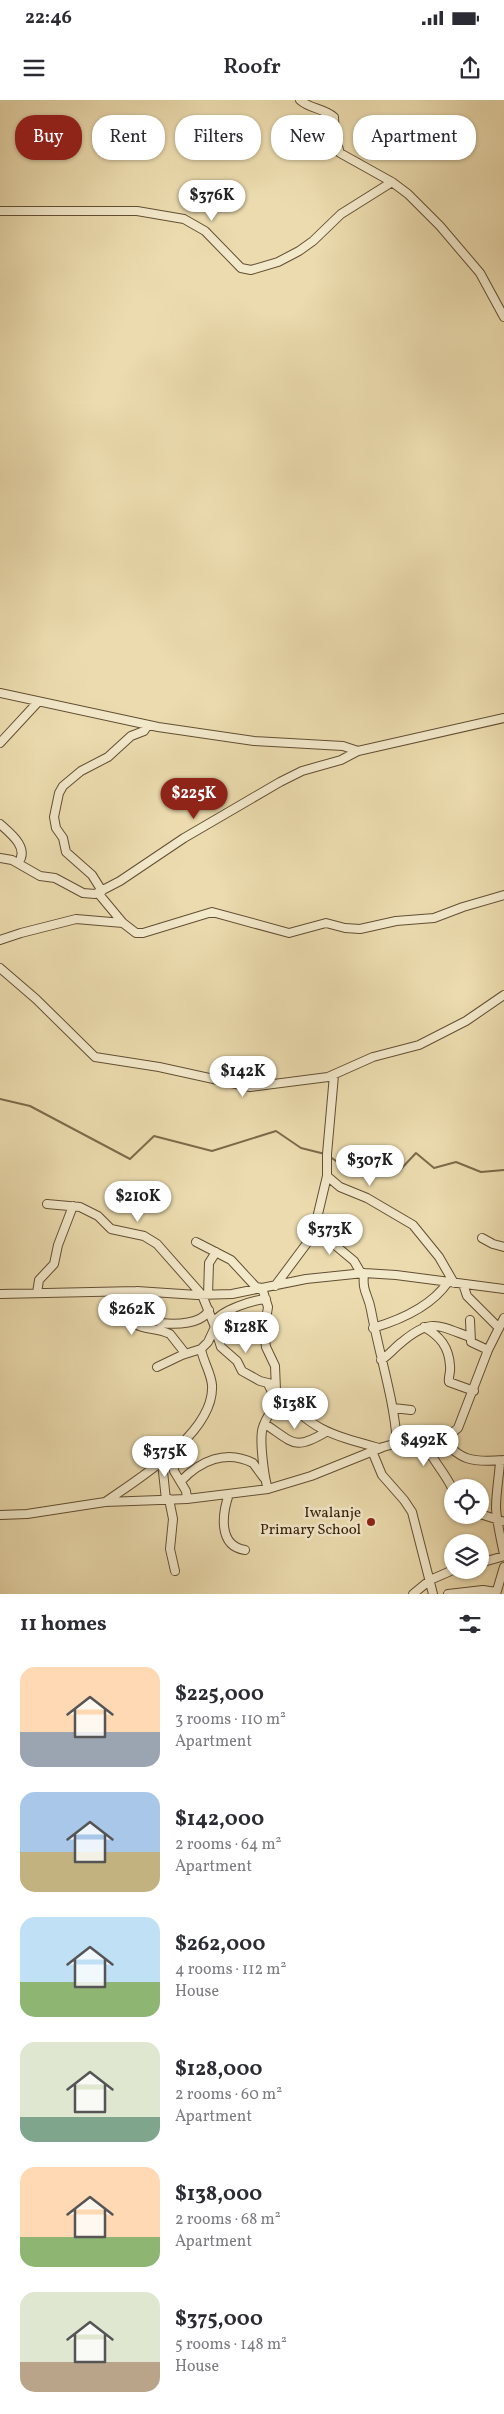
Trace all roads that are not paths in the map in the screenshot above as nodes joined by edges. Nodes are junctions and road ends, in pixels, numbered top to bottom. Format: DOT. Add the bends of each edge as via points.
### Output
graph roads {
  1 [pos="300,100"];
  2 [pos="392,182"];
  3 [pos="0,211"];
  4 [pos="504,317"];
  5 [pos="0,694"];
  6 [pos="38,702"];
  7 [pos="504,718"];
  8 [pos="148,725"];
  9 [pos="0,743"];
  10 [pos="358,751"];
  11 [pos="0,824"];
  12 [pos="0,858"];
  13 [pos="18,863"];
  14 [pos="100,892"];
  15 [pos="504,895"];
  16 [pos="123,923"];
  17 [pos="0,940"];
  18 [pos="0,968"];
  19 [pos="504,995"];
  20 [pos="334,1075"];
  21 [pos="327,1176"];
  22 [pos="47,1204"];
  23 [pos="73,1206"];
  24 [pos="319,1219"];
  25 [pos="482,1238"];
  26 [pos="196,1242"];
  27 [pos="504,1247"];
  28 [pos="216,1252"];
  29 [pos="363,1273"];
  30 [pos="451,1283"];
  31 [pos="463,1284"];
  32 [pos="275,1286"];
  33 [pos="262,1288"];
  34 [pos="504,1289"];
  35 [pos="137,1291"];
  36 [pos="36,1292"];
  37 [pos="118,1292"];
  38 [pos="0,1294"];
  39 [pos="205,1295"];
  40 [pos="266,1299"];
  41 [pos="209,1310"];
  42 [pos="470,1320"];
  43 [pos="502,1322"];
  44 [pos="215,1325"];
  45 [pos="424,1327"];
  46 [pos="373,1328"];
  47 [pos="470,1337"];
  48 [pos="201,1349"];
  49 [pos="488,1350"];
  50 [pos="186,1353"];
  51 [pos="381,1360"];
  52 [pos="157,1367"];
  53 [pos="271,1384"];
  54 [pos="474,1391"];
  55 [pos="393,1408"];
  56 [pos="411,1410"];
  57 [pos="265,1424"];
  58 [pos="326,1432"];
  59 [pos="422,1436"];
  60 [pos="438,1436"];
  61 [pos="397,1443"];
  62 [pos="173,1450"];
  63 [pos="375,1450"];
  64 [pos="504,1460"];
  65 [pos="162,1462"];
  66 [pos="265,1479"];
  67 [pos="448,1479"];
  68 [pos="181,1481"];
  69 [pos="268,1489"];
  70 [pos="229,1494"];
  71 [pos="188,1498"];
  72 [pos="168,1499"];
  73 [pos="105,1502"];
  74 [pos="0,1515"];
  75 [pos="489,1517"];
  76 [pos="502,1521"];
  77 [pos="245,1550"];
  78 [pos="504,1555"];
  79 [pos="489,1560"];
  80 [pos="504,1567"];
  81 [pos="175,1571"];
  82 [pos="444,1574"];
  83 [pos="503,1578"];
  84 [pos="431,1579"];
  85 [pos="496,1593"];
  86 [pos="413,1594"];
  87 [pos="433,1594"];
  88 [pos="438,1594"];
  89 [pos="448,1594"];
  1 -- 2 [label="street" via="334,117 336,143 344,158"];
  2 -- 3 [label="street" via="341,214 300,251 251,270 241,268 205,231 184,219 137,211"];
  2 -- 4 [label="street" via="408,194 463,252 489,287"];
  5 -- 6 [label="street"];
  6 -- 8 [label="street"];
  6 -- 9 [label="street"];
  7 -- 10 [label="street"];
  8 -- 10 [label="street" via="254,741 343,746"];
  8 -- 14 [label="street" via="108,757 81,771 59,793 54,817 56,828 63,838 66,852 92,875"];
  10 -- 14 [label="street" via="280,782"];
  11 -- 13 [label="street" via="22,849"];
  12 -- 13 [label="street"];
  13 -- 14 [label="street" via="35,874 56,878 83,893"];
  14 -- 16 [label="street"];
  15 -- 16 [label="street" via="434,918 396,921 360,929 326,923 290,933 212,912 143,933 136,933"];
  16 -- 17 [label="street" via="76,919"];
  18 -- 20 [label="street" via="99,1058 159,1066 250,1087"];
  19 -- 20 [label="street" via="438,1036 364,1061"];
  20 -- 21 [label="street"];
  21 -- 24 [label="street"];
  21 -- 30 [label="street" via="340,1187 367,1198 413,1225 439,1257"];
  22 -- 23 [label="street"];
  23 -- 36 [label="street" via="54,1264 38,1280"];
  23 -- 39 [label="street" via="92,1212 111,1229 150,1239"];
  24 -- 29 [label="street" via="330,1240"];
  24 -- 32 [label="street" via="308,1244"];
  25 -- 27 [label="street"];
  26 -- 28 [label="street"];
  28 -- 33 [label="street" via="232,1260 256,1287"];
  28 -- 39 [label="street" via="209,1263"];
  29 -- 30 [label="street"];
  29 -- 32 [label="street"];
  29 -- 46 [label="street" via="364,1293 370,1306"];
  30 -- 31 [label="street"];
  30 -- 46 [label="street" via="407,1317"];
  31 -- 34 [label="street"];
  31 -- 43 [label="street" via="467,1296"];
  32 -- 33 [label="street"];
  33 -- 39 [label="street"];
  33 -- 40 [label="street"];
  35 -- 37 [label="street"];
  35 -- 39 [label="street"];
  35 -- 41 [label="street" via="149,1314 161,1323 197,1321"];
  36 -- 37 [label="street"];
  36 -- 38 [label="street"];
  37 -- 50 [label="street" via="126,1314 134,1324 139,1328 170,1334"];
  39 -- 41 [label="street"];
  40 -- 44 [label="street" via="244,1303 220,1314"];
  40 -- 53 [label="street" via="266,1347 276,1366"];
  41 -- 44 [label="street"];
  42 -- 47 [label="street"];
  43 -- 49 [label="street"];
  44 -- 48 [label="street" via="208,1342"];
  44 -- 53 [label="street" via="221,1347 238,1361 242,1371"];
  45 -- 47 [label="street" via="437,1326"];
  45 -- 51 [label="street"];
  45 -- 54 [label="street" via="443,1342 450,1365 449,1382"];
  46 -- 51 [label="street"];
  47 -- 49 [label="street" via="472,1343"];
  48 -- 50 [label="street"];
  48 -- 62 [label="street" via="212,1385 210,1406 202,1420"];
  49 -- 54 [label="street"];
  50 -- 52 [label="street"];
  51 -- 55 [label="street"];
  53 -- 57 [label="street" via="273,1410"];
  53 -- 58 [label="street" via="296,1412"];
  54 -- 60 [label="street" via="457,1429 451,1434"];
  55 -- 56 [label="street"];
  55 -- 61 [label="street"];
  57 -- 58 [label="street" via="297,1444 305,1444"];
  57 -- 66 [label="street" via="261,1436"];
  58 -- 63 [label="street"];
  59 -- 60 [label="street"];
  59 -- 61 [label="street"];
  59 -- 67 [label="street" via="431,1458"];
  60 -- 64 [label="street" via="466,1459 480,1462"];
  61 -- 63 [label="street"];
  62 -- 65 [label="street"];
  62 -- 68 [label="street" via="174,1471"];
  63 -- 69 [label="street" via="311,1476"];
  63 -- 84 [label="street" via="385,1480 410,1508"];
  64 -- 76 [label="street" via="500,1462 497,1478 496,1509"];
  65 -- 72 [label="street"];
  65 -- 73 [label="street"];
  66 -- 68 [label="street" via="253,1463 222,1456"];
  66 -- 69 [label="street"];
  68 -- 71 [label="street"];
  69 -- 70 [label="street"];
  70 -- 71 [label="street"];
  70 -- 77 [label="street" via="223,1516 226,1536 233,1546"];
  71 -- 72 [label="street"];
  72 -- 73 [label="street"];
  72 -- 81 [label="street" via="173,1519 170,1549"];
  73 -- 74 [label="street"];
  75 -- 76 [label="street"];
  76 -- 78 [label="street"];
  78 -- 79 [label="street"];
  80 -- 83 [label="street"];
  82 -- 84 [label="street"];
  83 -- 85 [label="street"];
  84 -- 86 [label="street"];
  84 -- 87 [label="street"];
  84 -- 88 [label="street"];
  85 -- 89 [label="street" via="484,1590"];
}
